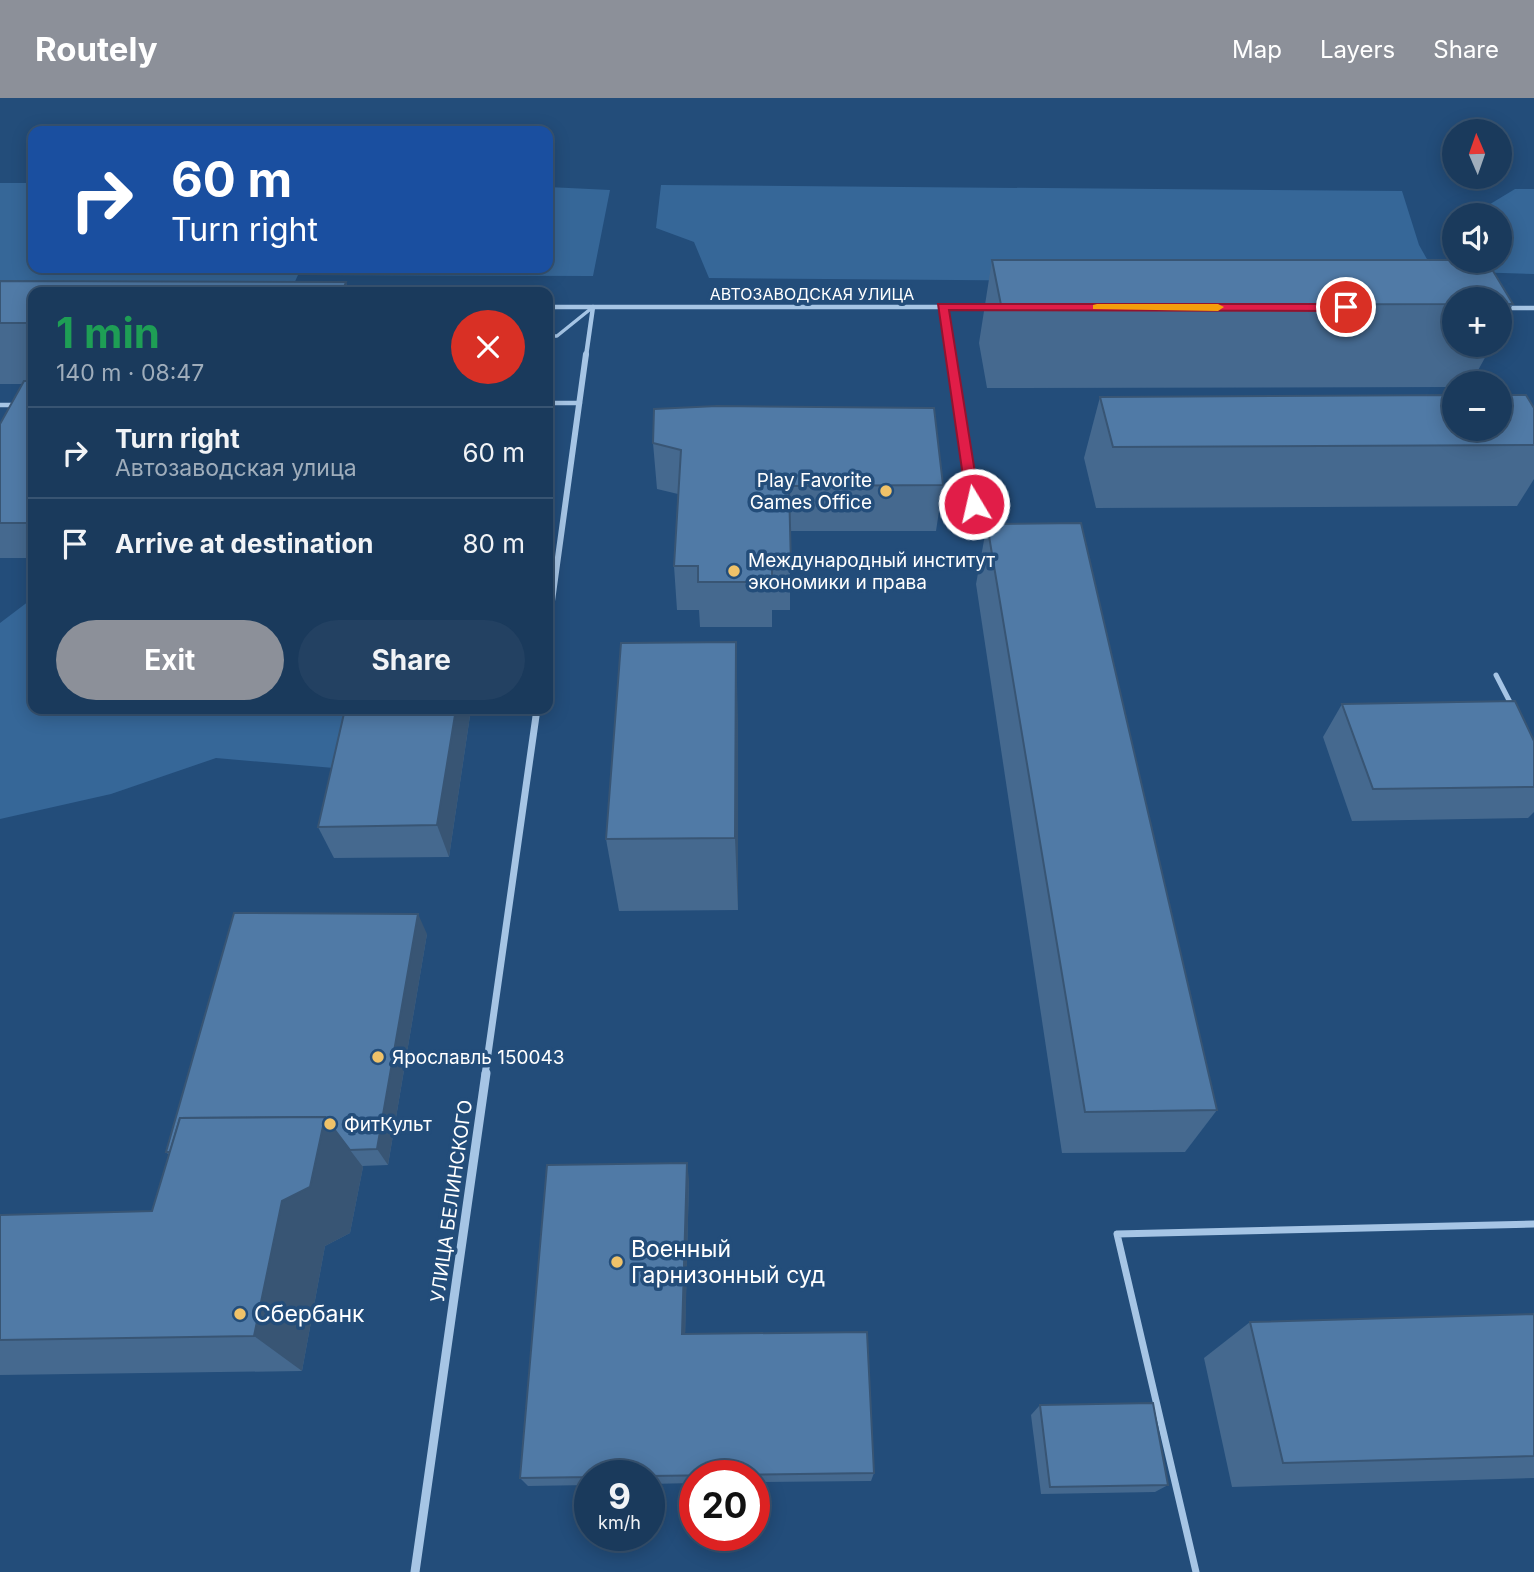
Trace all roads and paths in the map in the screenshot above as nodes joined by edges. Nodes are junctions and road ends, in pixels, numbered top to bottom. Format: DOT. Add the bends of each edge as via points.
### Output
graph roads {
  1 [pos="553,307"];
  2 [pos="593,307"];
  3 [pos="942,307"];
  4 [pos="998,307"];
  5 [pos="1512,308"];
  6 [pos="1534,308"];
  7 [pos="553,336"];
  8 [pos="553,403"];
  9 [pos="580,403"];
  10 [pos="0,405"];
  11 [pos="22,405"];
  12 [pos="974,504"];
  13 [pos="553,575"];
  14 [pos="1496,674"];
  15 [pos="1512,708"];
  16 [pos="536,714"];
  17 [pos="1534,1224"];
  18 [pos="415,1572"];
  19 [pos="1196,1572"];
  1 -- 2 [label="street, АВТОЗАВОДСКАЯ УЛИЦА"];
  2 -- 3 [label="street, АВТОЗАВОДСКАЯ УЛИЦА"];
  2 -- 7 [label="lane"];
  2 -- 9 [label="street"];
  3 -- 4 [label="street, АВТОЗАВОДСКАЯ УЛИЦА"];
  3 -- 12 [label="lane"];
  5 -- 6 [label="street"];
  8 -- 9 [label="lane"];
  9 -- 13 [label="street"];
  10 -- 11 [label="lane"];
  14 -- 15 [label="lane"];
  16 -- 18 [label="street, УЛИЦА БЕЛИНСКОГО"];
  17 -- 19 [label="lane" via="1117,1234"];
}
